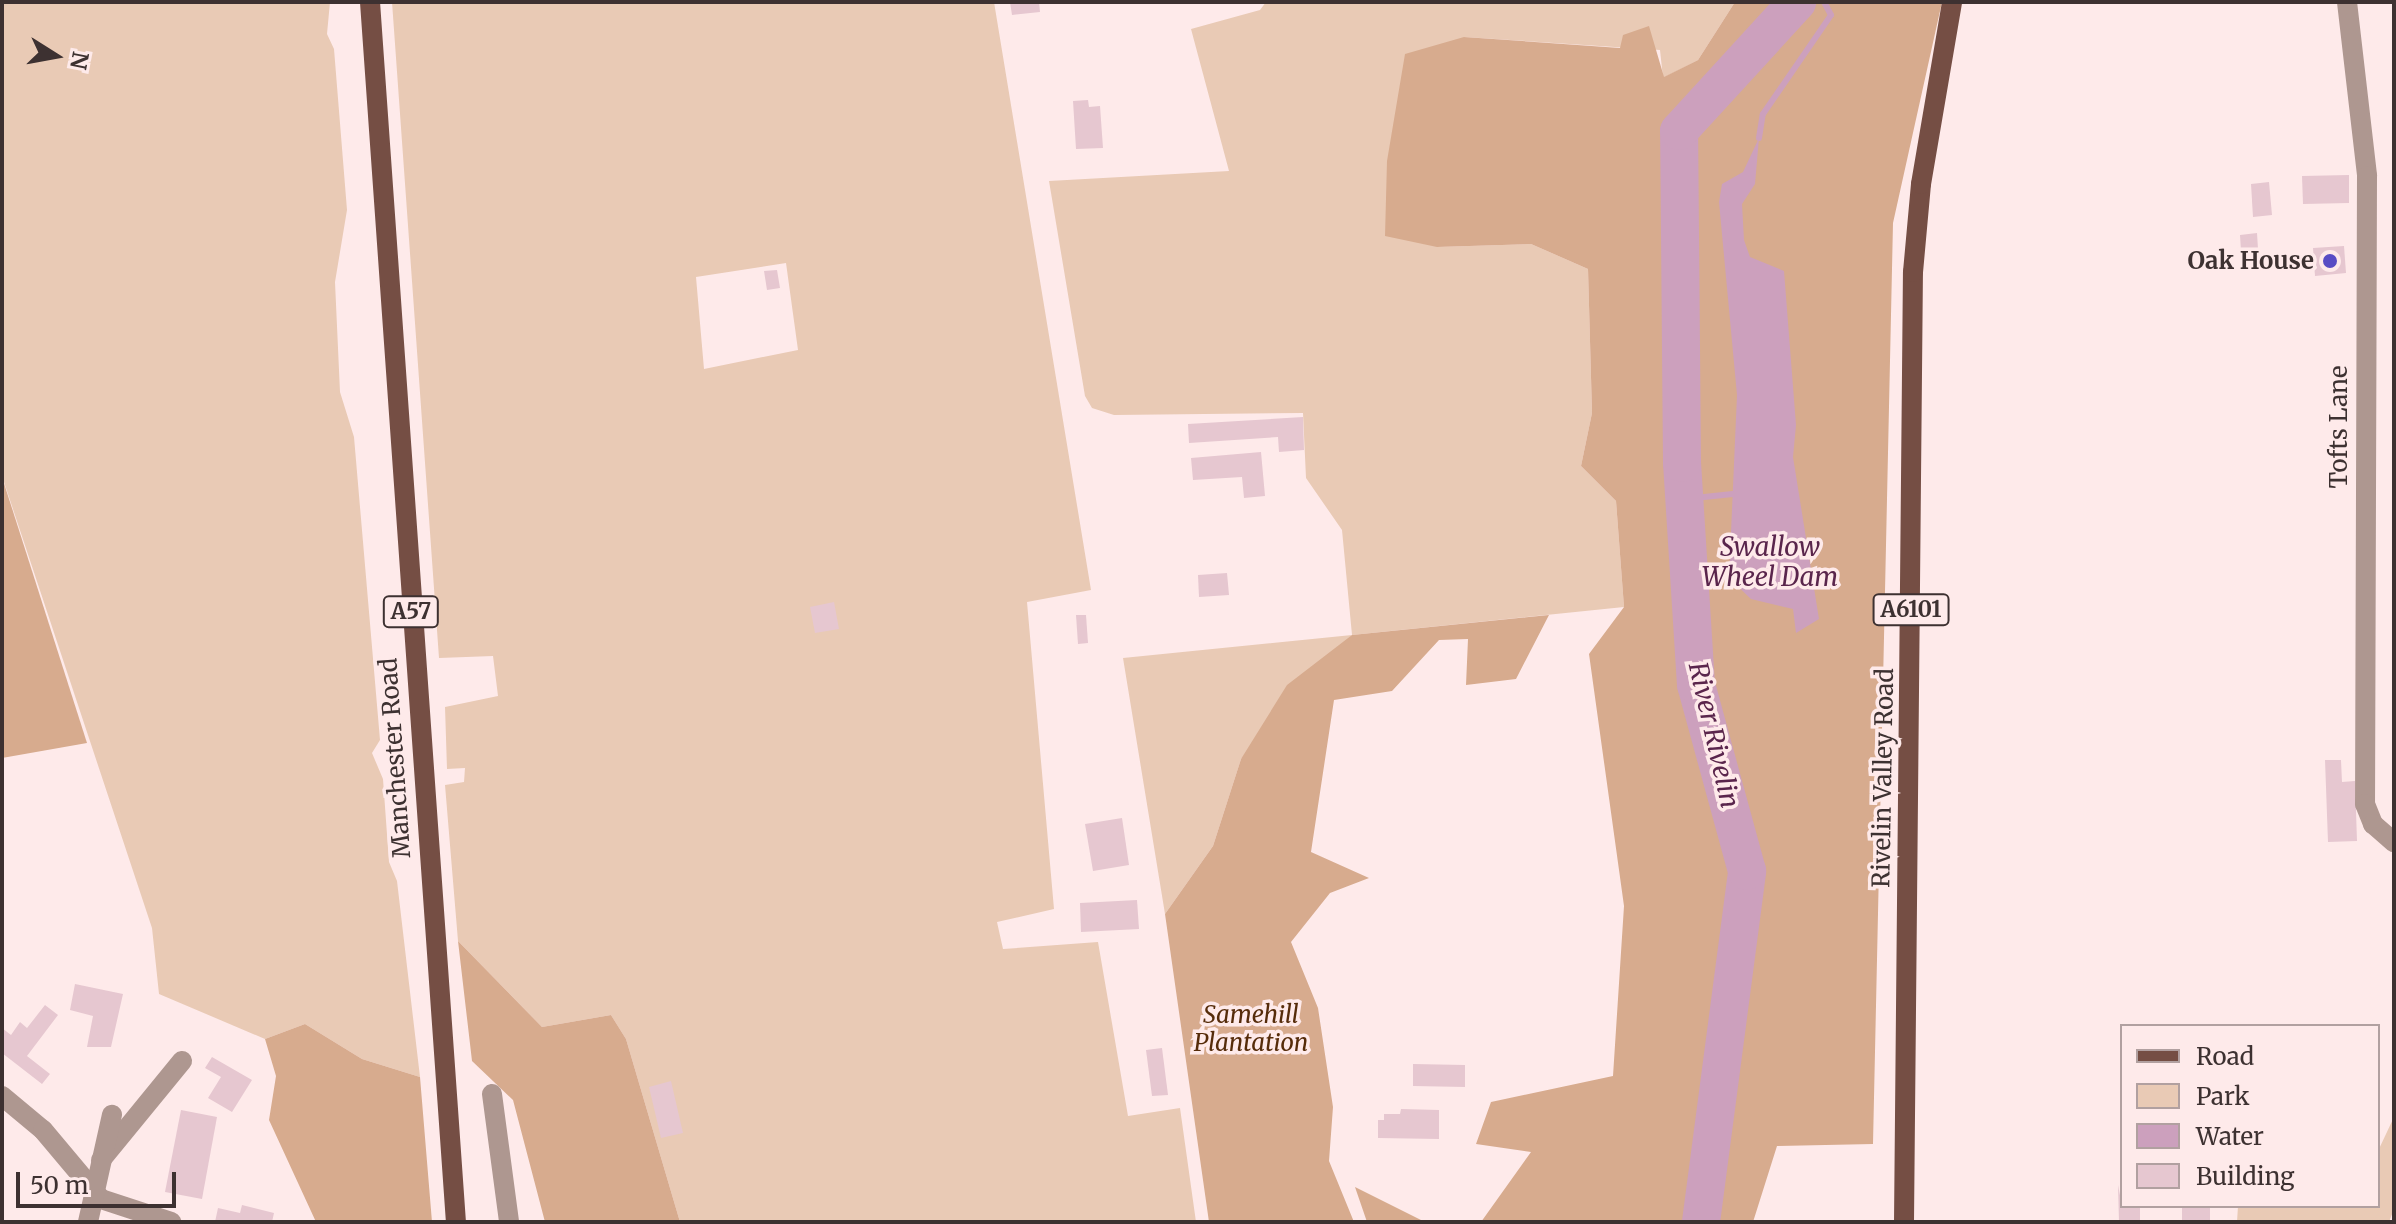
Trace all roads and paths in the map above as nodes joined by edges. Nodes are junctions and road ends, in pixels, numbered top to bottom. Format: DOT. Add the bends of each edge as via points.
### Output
graph roads {
  1 [pos="370,2"];
  2 [pos="1952,2"];
  3 [pos="2347,2"];
  4 [pos="2394,842"];
  5 [pos="182,1061"];
  6 [pos="492,1094"];
  7 [pos="2,1096"];
  8 [pos="112,1115"];
  9 [pos="101,1160"];
  10 [pos="94,1190"];
  11 [pos="88,1222"];
  12 [pos="171,1222"];
  13 [pos="456,1222"];
  14 [pos="509,1222"];
  15 [pos="1904,1222"];
  1 -- 13 [label="main road, Manchester Road / A57"];
  2 -- 15 [label="main road, Rivelin Valley Road / A6101" via="1921,184 1913,272"];
  3 -- 4 [label="street, Tofts Lane" via="2367,176 2365,804 2373,824"];
  5 -- 9 [label="street"];
  6 -- 14 [label="street"];
  7 -- 10 [label="street" via="43,1130"];
  8 -- 9 [label="street"];
  9 -- 10 [label="street"];
  10 -- 11 [label="street"];
  10 -- 12 [label="street" via="110,1205"];
}
